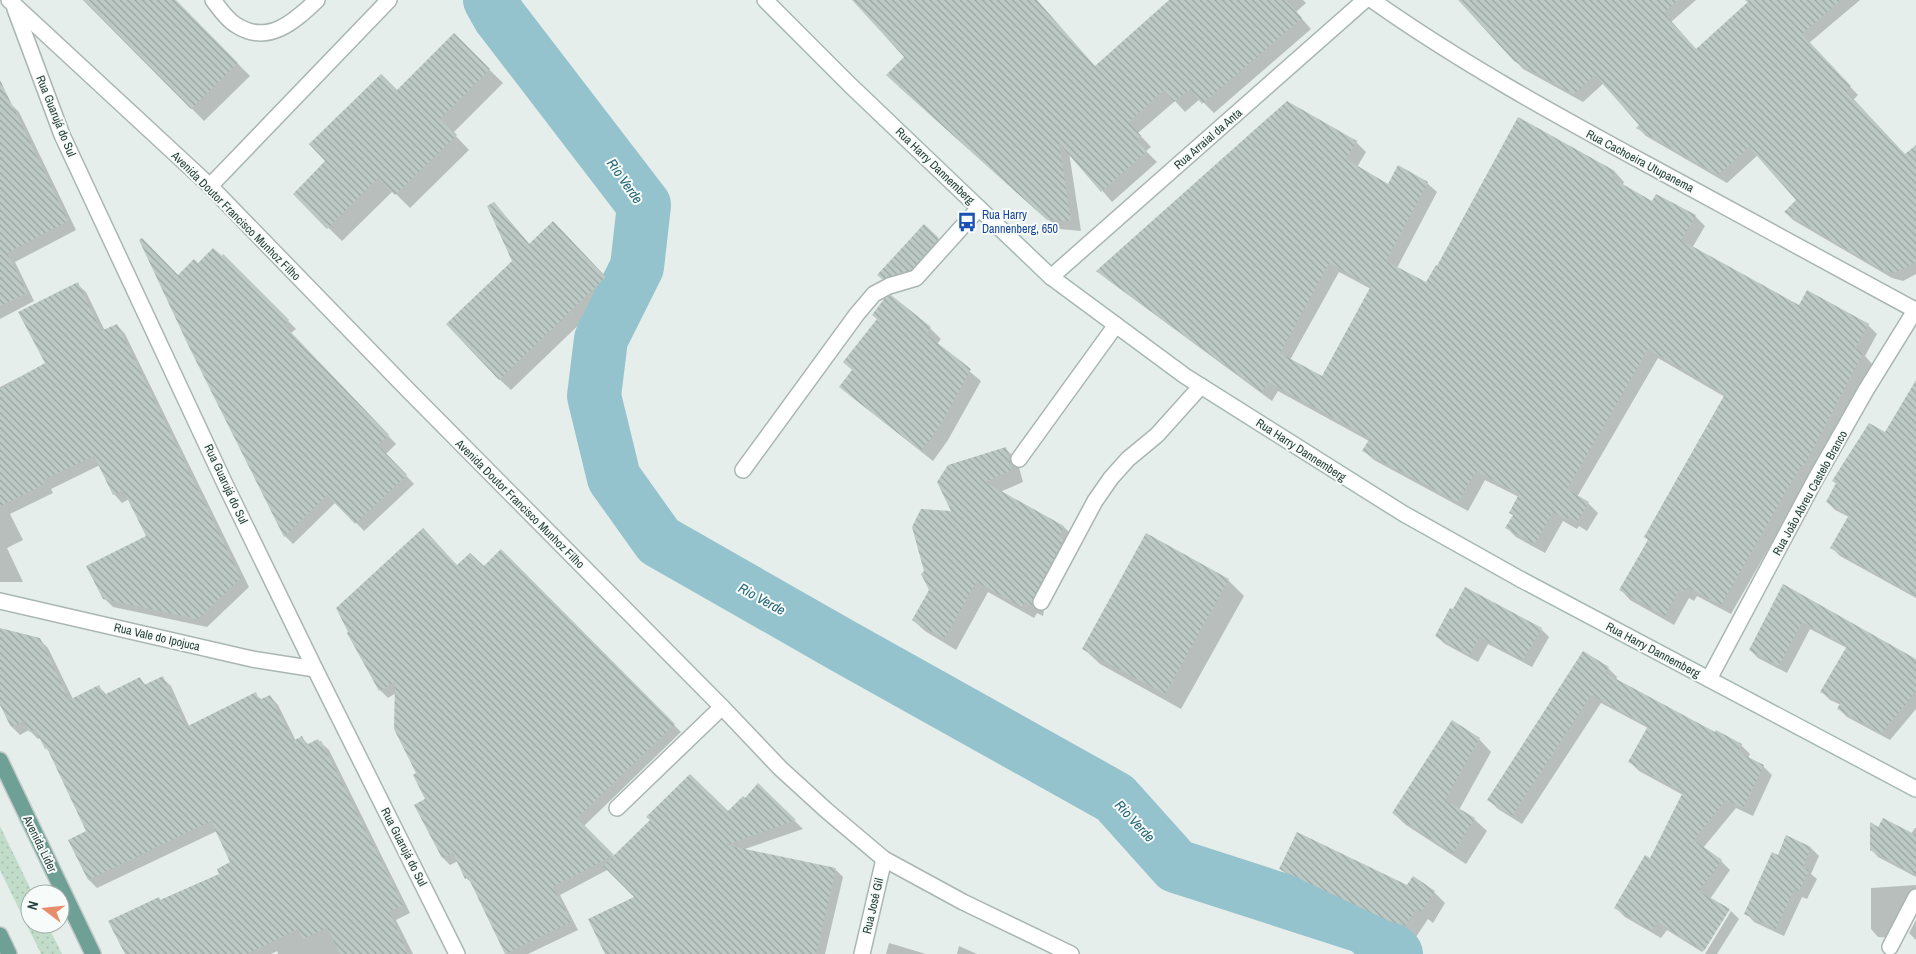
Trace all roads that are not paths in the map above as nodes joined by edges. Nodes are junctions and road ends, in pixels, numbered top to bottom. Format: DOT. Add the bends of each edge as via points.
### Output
graph roads {
  1 [pos="212,0"];
  2 [pos="317,0"];
  3 [pos="389,0"];
  4 [pos="765,0"];
  5 [pos="1365,0"];
  6 [pos="1372,0"];
  7 [pos="12,2"];
  8 [pos="210,186"];
  9 [pos="979,208"];
  10 [pos="1051,277"];
  11 [pos="1916,309"];
  12 [pos="1116,325"];
  13 [pos="1201,386"];
  14 [pos="1019,459"];
  15 [pos="743,470"];
  16 [pos="0,601"];
  17 [pos="1041,602"];
  18 [pos="315,669"];
  19 [pos="1709,679"];
  20 [pos="722,707"];
  21 [pos="0,760"];
  22 [pos="1916,789"];
  23 [pos="617,808"];
  24 [pos="884,859"];
  25 [pos="1916,897"];
  26 [pos="0,935"];
  27 [pos="1890,947"];
  28 [pos="9,954"];
  29 [pos="94,954"];
  30 [pos="457,954"];
  31 [pos="862,954"];
  32 [pos="1071,954"];
  1 -- 2 [label="street" via="235,25 248,31 262,32 277,31 298,18"];
  3 -- 8 [label="street"];
  4 -- 9 [label="street, Rua Harry Dannemberg"];
  5 -- 10 [label="street, Rua Arraial da Anta"];
  6 -- 11 [label="street, Rua Cachoeira Utupanema" via="1502,84"];
  7 -- 8 [label="street, Avenida Doutor Francisco Munhoz Filho"];
  7 -- 18 [label="street, Rua Guarujá do Sul" via="62,135"];
  8 -- 20 [label="street, Avenida Doutor Francisco Munhoz Filho"];
  9 -- 10 [label="street, Rua Harry Dannemberg"];
  9 -- 15 [label="street" via="916,278 874,294"];
  10 -- 12 [label="street, Rua Harry Dannemberg"];
  11 -- 19 [label="street, Rua João Abreu Castelo Branco" via="1866,390"];
  12 -- 13 [label="street, Rua Harry Dannemberg"];
  12 -- 14 [label="street"];
  13 -- 17 [label="street" via="1110,478"];
  13 -- 19 [label="street, Rua Harry Dannemberg" via="1404,514"];
  16 -- 18 [label="street, Rua Vale do Ipojuca" via="252,659"];
  18 -- 30 [label="street, Rua Guarujá do Sul"];
  19 -- 22 [label="street, Rua Harry Dannemberg"];
  20 -- 23 [label="street"];
  20 -- 24 [label="street, Avenida Doutor Francisco Munhoz Filho" via="780,768"];
  21 -- 29 [label="main road, Avenida Líder"];
  24 -- 31 [label="street, Rua José Gil"];
  24 -- 32 [label="street, Avenida Doutor Francisco Munhoz Filho" via="963,902"];
  25 -- 27 [label="street"];
  26 -- 28 [label="main road"];
}
